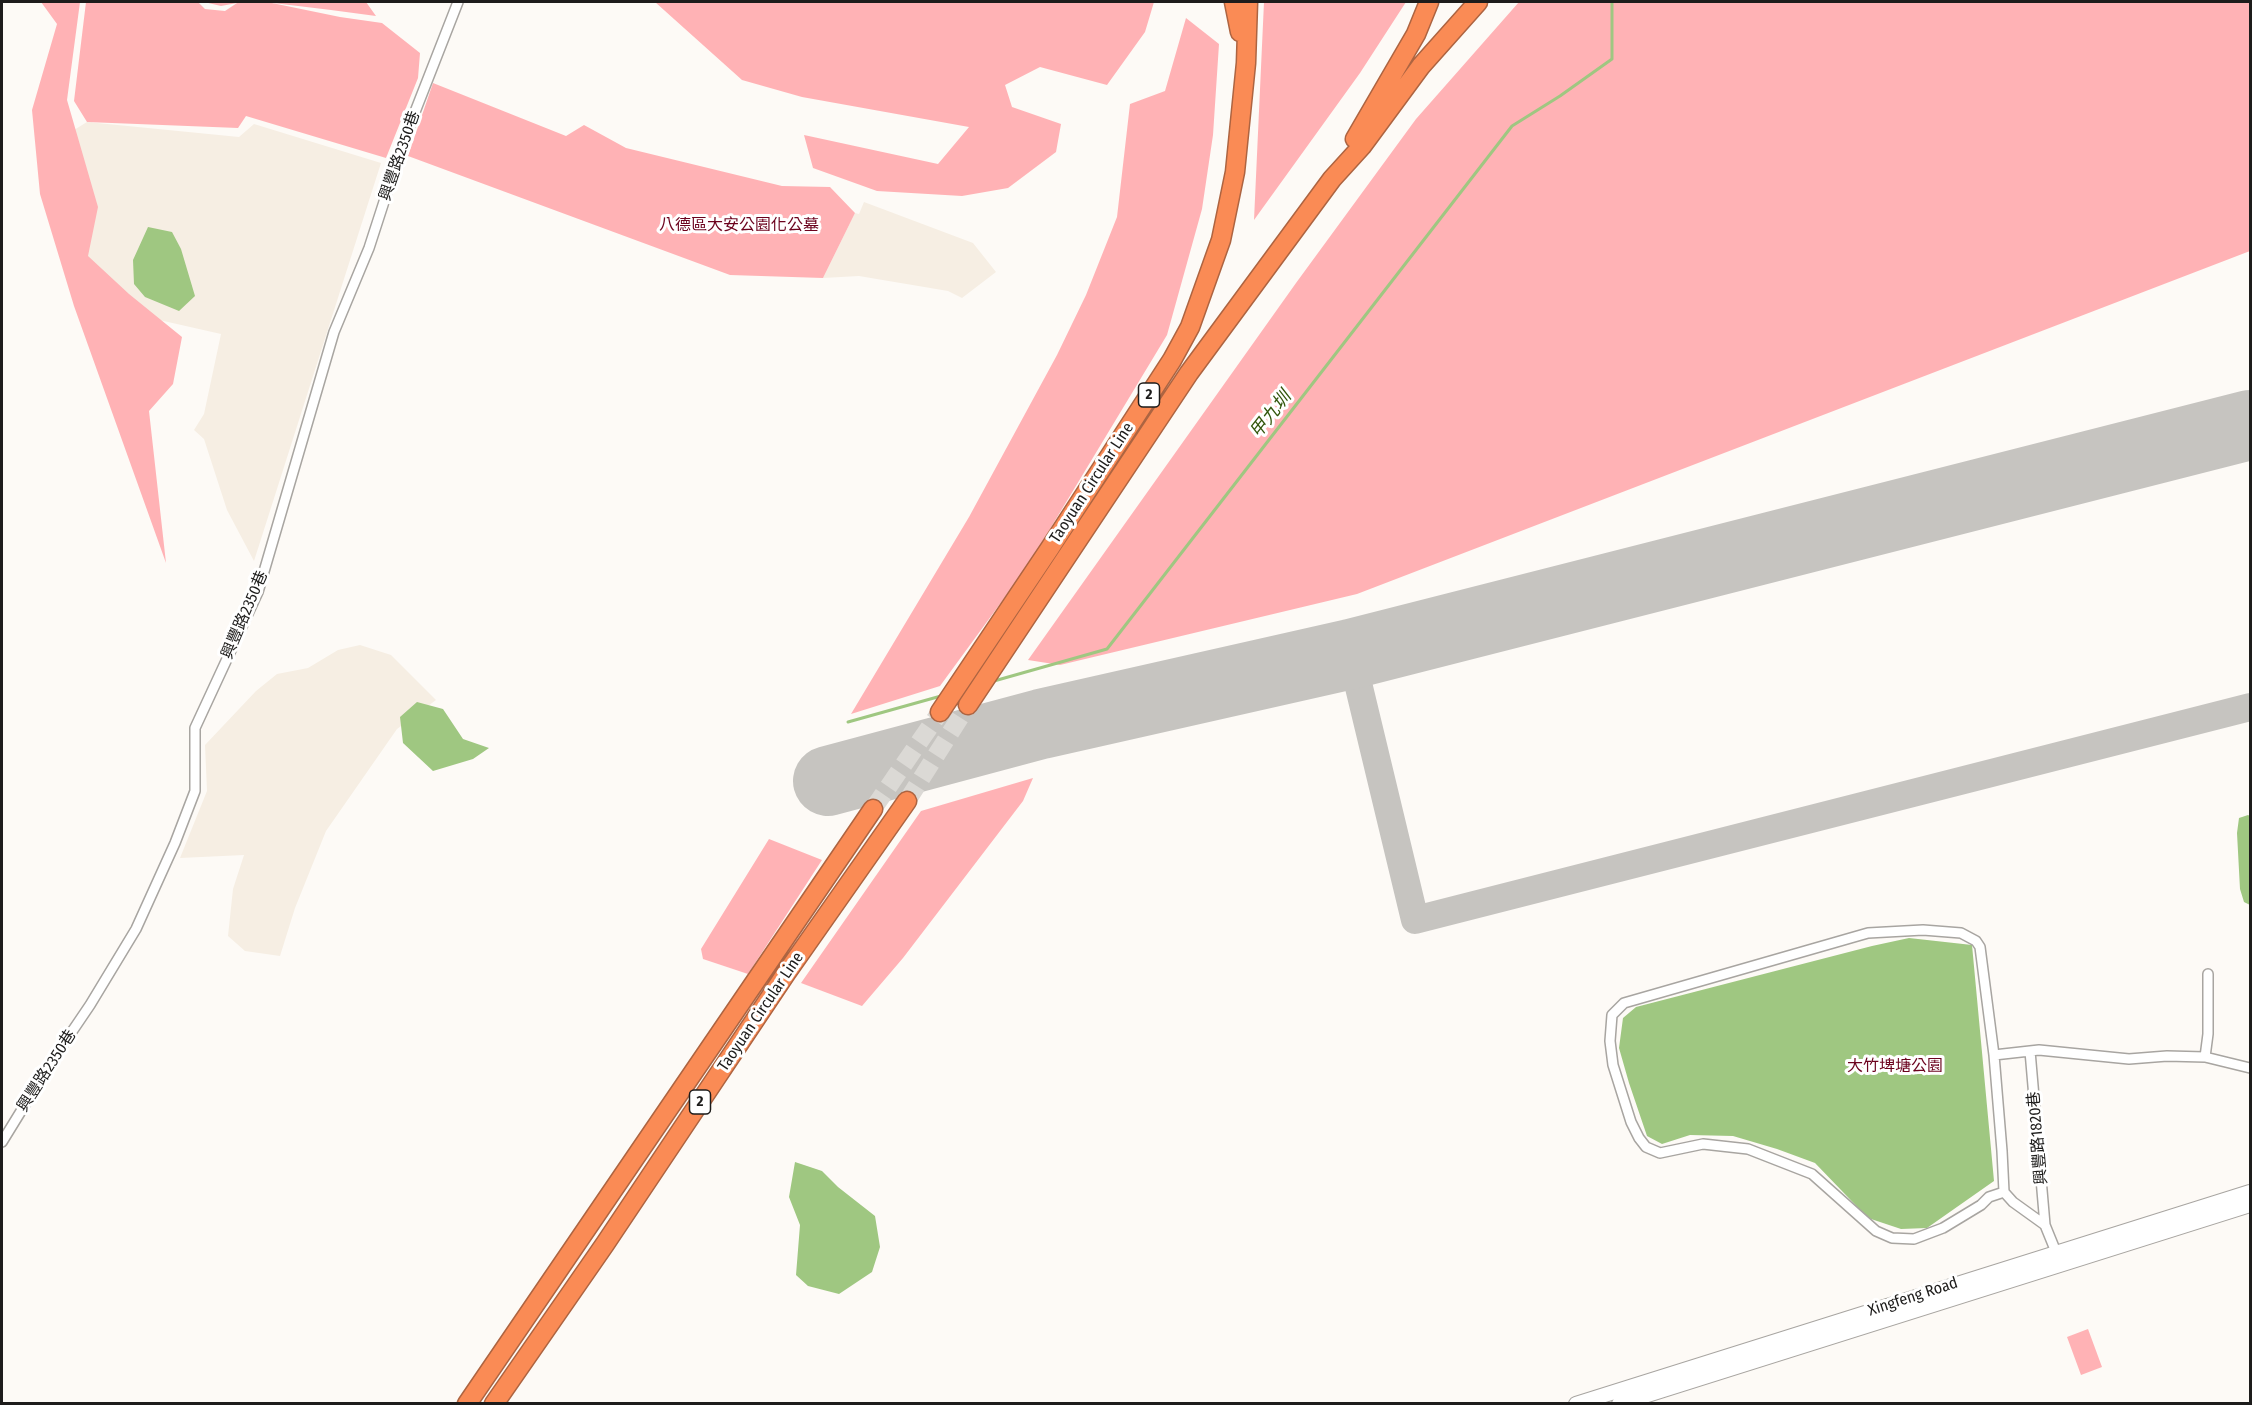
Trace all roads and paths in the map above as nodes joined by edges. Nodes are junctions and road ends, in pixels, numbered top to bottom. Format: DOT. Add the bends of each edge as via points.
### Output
graph roads {
  1 [pos="458,2"];
  2 [pos="1234,2"];
  3 [pos="1248,2"];
  4 [pos="1429,2"];
  5 [pos="1478,2"];
  6 [pos="1246,63"];
  7 [pos="1332,179"];
  8 [pos="969,705"];
  9 [pos="940,712"];
  10 [pos="907,801"];
  11 [pos="873,809"];
  12 [pos="2208,974"];
  13 [pos="2030,1051"];
  14 [pos="1994,1055"];
  15 [pos="2205,1057"];
  16 [pos="2250,1068"];
  17 [pos="2,1142"];
  18 [pos="2004,1192"];
  19 [pos="2250,1192"];
  20 [pos="2250,1205"];
  21 [pos="2045,1225"];
  22 [pos="2056,1252"];
  23 [pos="467,1404"];
  24 [pos="494,1404"];
  25 [pos="1576,1404"];
  26 [pos="1619,1404"];
  1 -- 17 [label="street, 興豐路2350巷" via="404,140 369,248 334,332 258,592 195,728 195,791 175,843 136,929"];
  2 -- 6 [label="highway"];
  3 -- 6 [label="highway"];
  4 -- 7 [label="highway" via="1416,34"];
  5 -- 7 [label="highway" via="1421,66 1362,146"];
  6 -- 9 [label="highway, Taoyuan Circular Line / 2" via="1235,172 1221,240 1190,327"];
  7 -- 8 [label="highway, Taoyuan Circular Line / 2" via="1189,373"];
  10 -- 24 [label="highway, Taoyuan Circular Line / 2"];
  11 -- 23 [label="highway, Taoyuan Circular Line / 2"];
  12 -- 15 [label="street"];
  13 -- 14 [label="street"];
  13 -- 15 [label="street" via="2130,1059"];
  13 -- 21 [label="street, 興豐路1820巷"];
  14 -- 18 [label="street"];
  14 -- 18 [label="street" via="1980,947 1960,933 1923,930 1868,933 1624,1003 1612,1016 1610,1041 1613,1065 1635,1130 1647,1147 1660,1153 1703,1144 1748,1149 1812,1174 1876,1231 1892,1238 1914,1239 1943,1228 1989,1197"];
  15 -- 16 [label="street"];
  18 -- 21 [label="street"];
  19 -- 22 [label="main road, Xingfeng Road"];
  20 -- 26 [label="main road, Xingfeng Road"];
  21 -- 22 [label="street"];
  22 -- 25 [label="main road, Xingfeng Road"];
}
